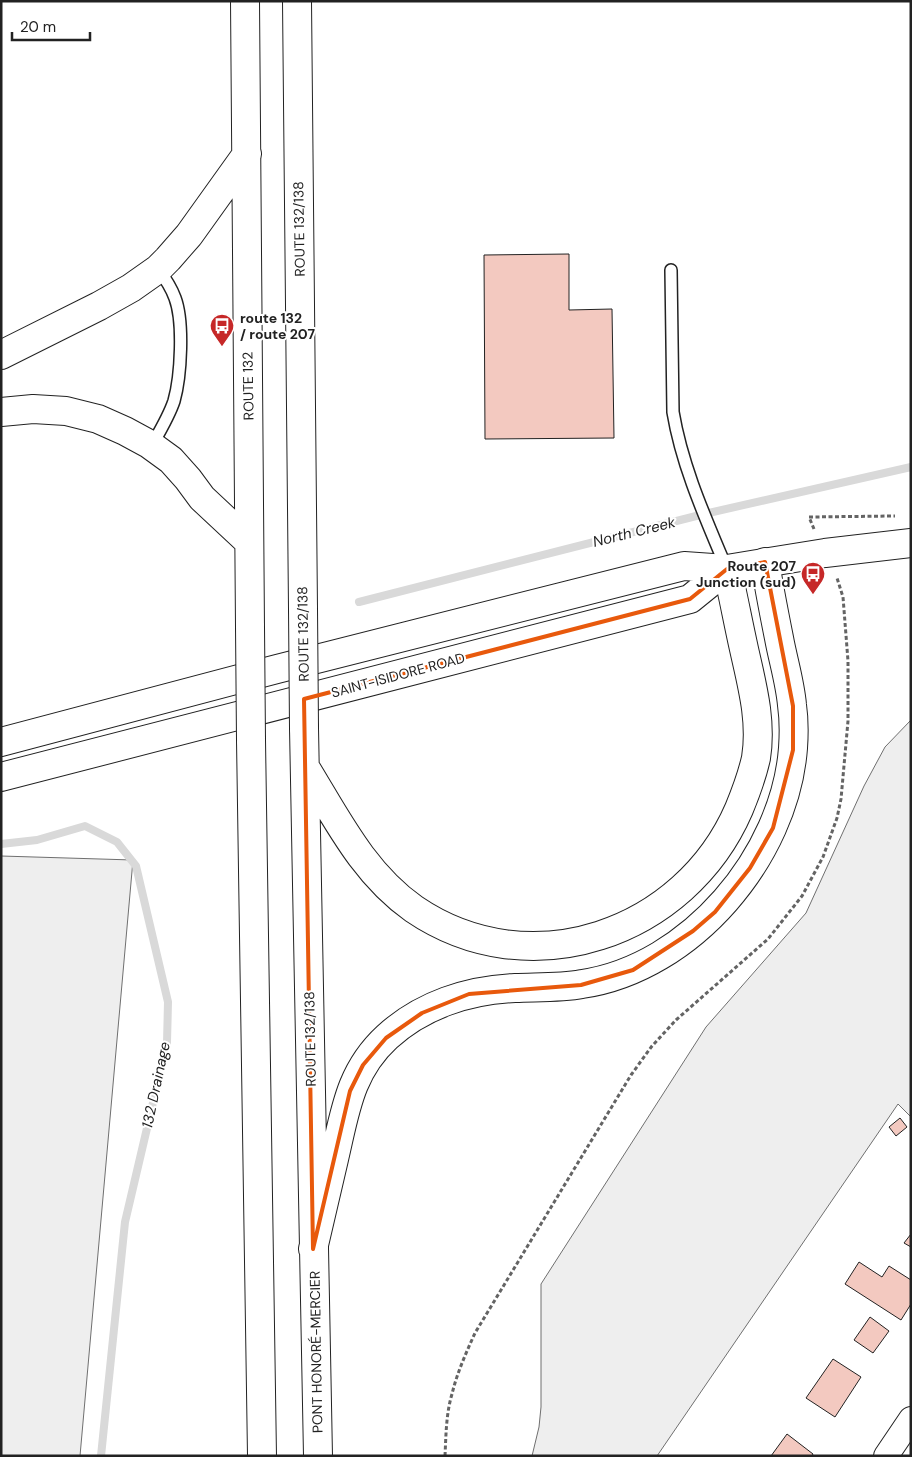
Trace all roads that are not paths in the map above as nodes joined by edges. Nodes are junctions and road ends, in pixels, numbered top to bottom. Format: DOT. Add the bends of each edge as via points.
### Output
graph roads {
  1 [pos="245,1"];
  2 [pos="297,11"];
  3 [pos="247,154"];
  4 [pos="158,268"];
  5 [pos="670,270"];
  6 [pos="1,355"];
  7 [pos="1,412"];
  8 [pos="152,446"];
  9 [pos="248,541"];
  10 [pos="911,543"];
  11 [pos="765,562"];
  12 [pos="727,569"];
  13 [pos="1,742"];
  14 [pos="305,767"];
  15 [pos="1,777"];
  16 [pos="313,1249"];
  17 [pos="911,1419"];
  18 [pos="262,1456"];
  19 [pos="318,1456"];
  20 [pos="886,1456"];
  1 -- 3 [label="main road, ROUTE 132"];
  2 -- 14 [label="main road, ROUTE 132/138, bridge"];
  3 -- 4 [label="main road" via="189,234"];
  3 -- 9 [label="main road, ROUTE 132"];
  4 -- 6 [label="main road" via="99,306"];
  4 -- 8 [label="lane" via="176,299 180,353 174,402"];
  5 -- 12 [label="lane" via="673,412 677,434"];
  7 -- 8 [label="main road" via="33,409 66,411 98,419"];
  8 -- 9 [label="main road" via="171,460 202,498"];
  9 -- 18 [label="main road, ROUTE 132, bridge"];
  10 -- 11 [label="main road, SAINT-ISIDORE ROAD"];
  11 -- 12 [label="main road, SAINT-ISIDORE ROAD"];
  11 -- 16 [label="main road" via="793,706 792,750 773,828 750,868 715,912 672,948 633,970 581,985 469,994 422,1013 386,1038 363,1065 350,1091"];
  12 -- 13 [label="main road, SAINT-ISIDORE ROAD" via="684,566"];
  12 -- 14 [label="main road" via="757,706 756,757 751,780 733,824 697,875 668,901 612,933 551,946 520,946 475,938 436,922 396,895 370,869"];
  12 -- 15 [label="main road, SAINT-ISIDORE ROAD" via="690,599"];
  14 -- 16 [label="main road, ROUTE 132/138"];
  16 -- 19 [label="main road, PONT HONORÉ-MERCIER"];
  17 -- 20 [label="street"];
}
